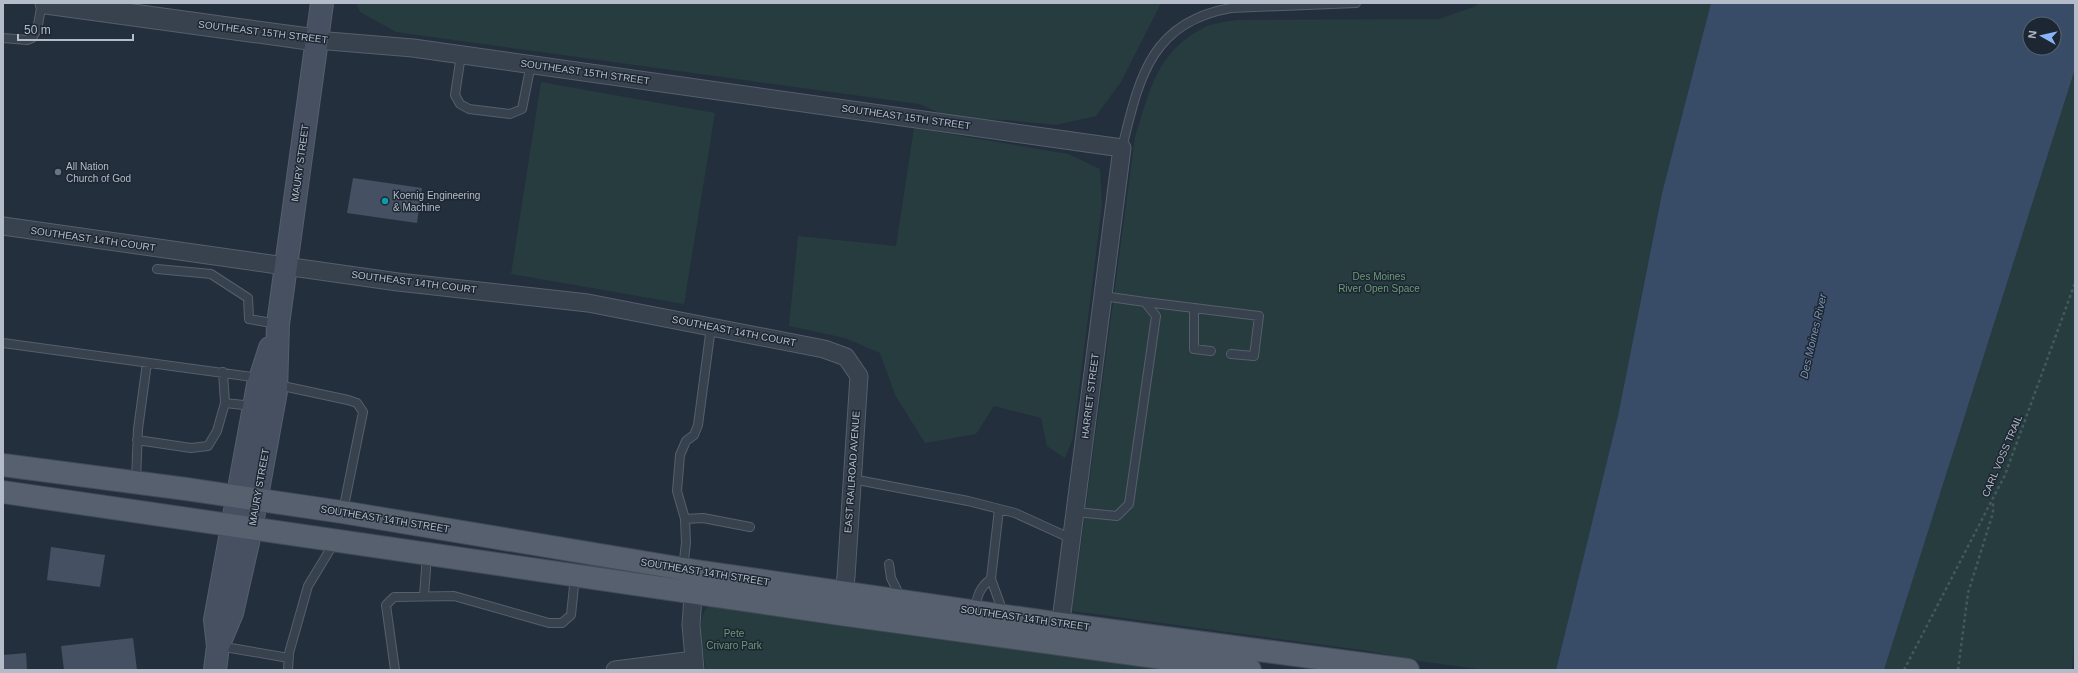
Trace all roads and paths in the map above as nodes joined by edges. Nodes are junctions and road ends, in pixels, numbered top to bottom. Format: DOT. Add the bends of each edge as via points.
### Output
graph roads {
  1 [pos="42,3"];
  2 [pos="46,3"];
  3 [pos="322,3"];
  4 [pos="1356,3"];
  5 [pos="3,38"];
  6 [pos="316,40"];
  7 [pos="462,55"];
  8 [pos="531,64"];
  9 [pos="1122,148"];
  10 [pos="3,226"];
  11 [pos="286,265"];
  12 [pos="157,269"];
  13 [pos="2075,283"];
  14 [pos="1103,296"];
  15 [pos="1146,302"];
  16 [pos="1194,308"];
  17 [pos="278,324"];
  18 [pos="711,327"];
  19 [pos="3,343"];
  20 [pos="824,349"];
  21 [pos="1211,351"];
  22 [pos="1231,354"];
  23 [pos="147,362"];
  24 [pos="223,372"];
  25 [pos="268,382"];
  26 [pos="225,403"];
  27 [pos="254,406"];
  28 [pos="137,440"];
  29 [pos="3,465"];
  30 [pos="852,479"];
  31 [pos="136,482"];
  32 [pos="3,492"];
  33 [pos="247,498"];
  34 [pos="1992,501"];
  35 [pos="999,509"];
  36 [pos="342,512"];
  37 [pos="1076,512"];
  38 [pos="685,519"];
  39 [pos="750,527"];
  40 [pos="242,528"];
  41 [pos="1072,539"];
  42 [pos="335,541"];
  43 [pos="427,554"];
  44 [pos="889,564"];
  45 [pos="575,576"];
  46 [pos="690,577"];
  47 [pos="991,579"];
  48 [pos="844,592"];
  49 [pos="424,596"];
  50 [pos="902,601"];
  51 [pos="975,611"];
  52 [pos="840,614"];
  53 [pos="1004,615"];
  54 [pos="1059,634"];
  55 [pos="218,646"];
  56 [pos="289,658"];
  57 [pos="695,665"];
  58 [pos="215,670"];
  59 [pos="288,670"];
  60 [pos="395,670"];
  61 [pos="615,670"];
  62 [pos="1250,670"];
  63 [pos="1408,670"];
  64 [pos="1904,670"];
  65 [pos="1958,670"];
  1 -- 5 [label="lane" via="37,30 32,38"];
  2 -- 6 [label="street, SOUTHEAST 15TH STREET"];
  3 -- 6 [label="main road, MAURY STREET"];
  4 -- 9 [label="lane" via="1231,8 1191,19 1166,38 1148,64 1137,91"];
  6 -- 7 [label="street, SOUTHEAST 15TH STREET"];
  6 -- 11 [label="main road, MAURY STREET"];
  7 -- 8 [label="street, SOUTHEAST 15TH STREET"];
  7 -- 8 [label="lane" via="455,95 460,104 468,109 510,114 522,109"];
  8 -- 9 [label="street, SOUTHEAST 15TH STREET"];
  9 -- 14 [label="street, HARRIET STREET"];
  10 -- 11 [label="street, SOUTHEAST 14TH COURT"];
  11 -- 17 [label="main road, MAURY STREET"];
  11 -- 18 [label="street, SOUTHEAST 14TH COURT" via="398,282 588,303"];
  12 -- 17 [label="lane" via="211,274 248,298 249,319"];
  13 -- 34 [label="path, CARL VOSS TRAIL" via="2005,475"];
  14 -- 15 [label="lane"];
  14 -- 37 [label="street, HARRIET STREET"];
  15 -- 16 [label="lane"];
  15 -- 37 [label="lane" via="1156,316 1129,504 1117,516"];
  16 -- 21 [label="lane" via="1194,349"];
  16 -- 22 [label="lane" via="1260,316 1254,356"];
  17 -- 25 [label="main road, MAURY STREET"];
  18 -- 20 [label="street, SOUTHEAST 14TH COURT"];
  18 -- 38 [label="lane" via="698,425 694,435 686,441 680,455 677,491"];
  19 -- 23 [label="lane"];
  20 -- 30 [label="street, EAST RAILROAD AVENUE" via="846,357 859,376"];
  23 -- 24 [label="lane"];
  23 -- 28 [label="lane"];
  24 -- 25 [label="lane"];
  24 -- 26 [label="lane"];
  25 -- 27 [label="main road, MAURY STREET"];
  25 -- 33 [label="main road, MAURY STREET"];
  25 -- 36 [label="lane" via="348,400 357,404 363,412"];
  26 -- 27 [label="lane"];
  26 -- 28 [label="lane" via="217,431 208,446 191,448"];
  27 -- 33 [label="main road, MAURY STREET"];
  28 -- 31 [label="lane"];
  29 -- 31 [label="main road, SOUTHEAST 14TH STREET"];
  30 -- 35 [label="lane"];
  30 -- 48 [label="street, EAST RAILROAD AVENUE"];
  31 -- 33 [label="main road, SOUTHEAST 14TH STREET"];
  32 -- 40 [label="main road, SOUTHEAST 14TH STREET"];
  33 -- 36 [label="main road, SOUTHEAST 14TH STREET"];
  33 -- 40 [label="main road, MAURY STREET"];
  34 -- 64 [label="path, CARL VOSS TRAIL"];
  34 -- 65 [label="path" via="1993,514 1968,593"];
  35 -- 41 [label="lane" via="1015,513"];
  35 -- 47 [label="lane"];
  36 -- 46 [label="main road, SOUTHEAST 14TH STREET"];
  37 -- 41 [label="street, HARRIET STREET"];
  38 -- 39 [label="lane" via="703,518"];
  38 -- 46 [label="lane"];
  40 -- 42 [label="main road, SOUTHEAST 14TH STREET"];
  40 -- 55 [label="main road, MAURY STREET" via="215,620"];
  41 -- 54 [label="street, HARRIET STREET"];
  42 -- 43 [label="main road, SOUTHEAST 14TH STREET"];
  42 -- 56 [label="lane" via="308,586"];
  43 -- 45 [label="main road, SOUTHEAST 14TH STREET"];
  43 -- 49 [label="lane"];
  44 -- 50 [label="lane"];
  45 -- 46 [label="main road, SOUTHEAST 14TH STREET"];
  45 -- 49 [label="lane" via="570,615 562,623 549,623 454,596"];
  46 -- 48 [label="main road, SOUTHEAST 14TH STREET"];
  46 -- 52 [label="main road, SOUTHEAST 14TH STREET"];
  46 -- 57 [label="street" via="690,625"];
  47 -- 51 [label="lane" via="983,585 978,594"];
  47 -- 53 [label="lane"];
  48 -- 50 [label="main road, SOUTHEAST 14TH STREET"];
  48 -- 52 [label="street, EAST RAILROAD AVENUE"];
  49 -- 60 [label="lane" via="394,597 386,605"];
  50 -- 51 [label="main road, SOUTHEAST 14TH STREET"];
  51 -- 53 [label="main road, SOUTHEAST 14TH STREET"];
  52 -- 54 [label="main road, SOUTHEAST 14TH STREET"];
  53 -- 54 [label="main road, SOUTHEAST 14TH STREET"];
  54 -- 62 [label="main road, SOUTHEAST 14TH STREET"];
  54 -- 63 [label="main road, SOUTHEAST 14TH STREET"];
  55 -- 56 [label="lane"];
  55 -- 58 [label="main road, MAURY STREET"];
  56 -- 59 [label="lane"];
  57 -- 61 [label="street"];
}
